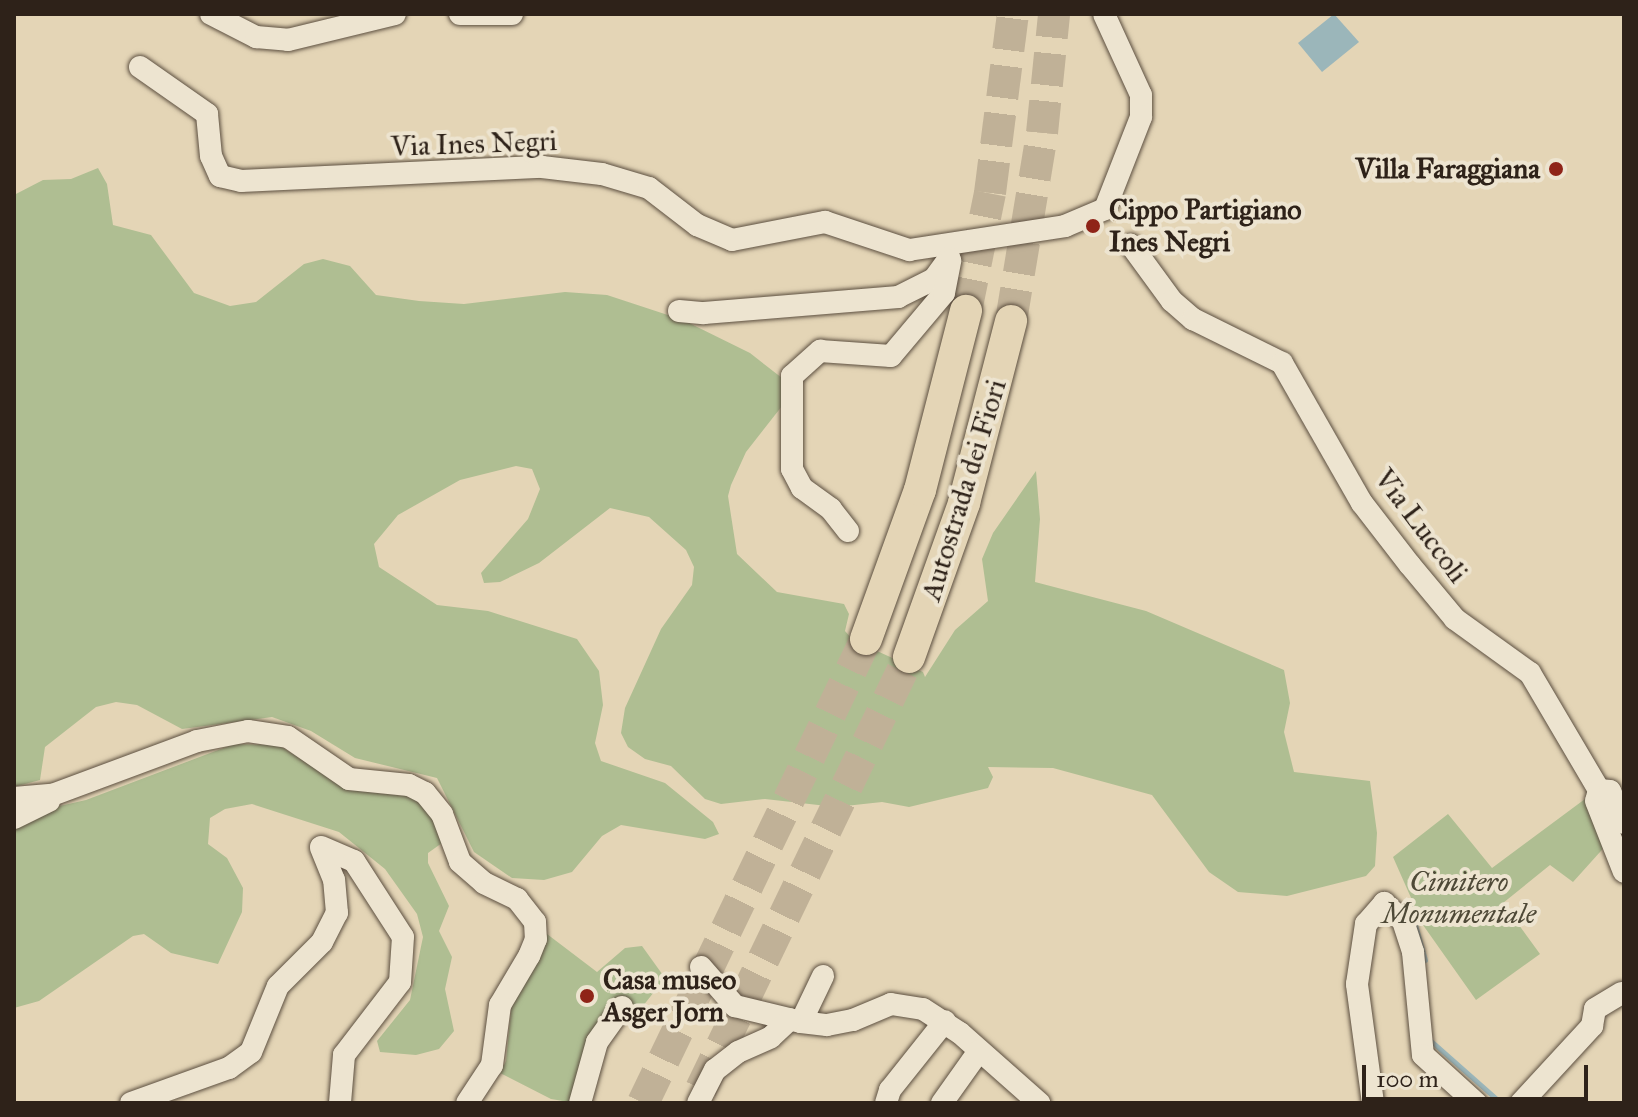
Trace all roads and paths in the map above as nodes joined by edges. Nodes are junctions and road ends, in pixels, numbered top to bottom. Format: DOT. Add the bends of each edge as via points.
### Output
graph roads {
  1 [pos="211,14"];
  2 [pos="395,14"];
  3 [pos="460,14"];
  4 [pos="512,14"];
  5 [pos="1104,14"];
  6 [pos="140,67"];
  7 [pos="1131,245"];
  8 [pos="949,253"];
  9 [pos="679,311"];
  10 [pos="966,311"];
  11 [pos="1011,321"];
  12 [pos="848,531"];
  13 [pos="866,639"];
  14 [pos="909,657"];
  15 [pos="1599,790"];
  16 [pos="68,791"];
  17 [pos="14,798"];
  18 [pos="14,818"];
  19 [pos="1624,823"];
  20 [pos="1624,872"];
  21 [pos="701,967"];
  22 [pos="823,976"];
  23 [pos="1623,1000"];
  24 [pos="622,1007"];
  25 [pos="796,1021"];
  26 [pos="945,1021"];
  27 [pos="979,1051"];
  28 [pos="131,1103"];
  29 [pos="340,1103"];
  30 [pos="467,1103"];
  31 [pos="580,1103"];
  32 [pos="698,1103"];
  33 [pos="886,1103"];
  34 [pos="942,1103"];
  35 [pos="1039,1103"];
  36 [pos="1373,1103"];
  37 [pos="1476,1103"];
  38 [pos="1521,1103"];
  39 [pos="1533,1103"];
  1 -- 2 [label="street" via="256,37 288,40"];
  3 -- 4 [label="street"];
  5 -- 8 [label="street, Via Ines Negri" via="1141,106 1131,149 1105,209 1065,226"];
  6 -- 8 [label="street, Via Ines Negri" via="207,114 211,156 220,176 241,181 542,167 602,174 649,188 697,225 732,240 825,222 909,250"];
  7 -- 15 [label="street, Via Luccoli" via="1172,301 1193,319 1282,363 1362,503 1455,619 1530,673"];
  8 -- 9 [label="street" via="934,279 898,297"];
  8 -- 12 [label="street" via="944,293 891,356 820,351 792,376 792,469 802,488 831,509"];
  10 -- 13 [label="highway, Autostrada dei Fiori" via="920,490"];
  11 -- 14 [label="highway, Autostrada dei Fiori" via="964,503"];
  15 -- 19 [label="street" via="1613,795"];
  15 -- 20 [label="street, Via Luccoli" via="1596,801"];
  16 -- 17 [label="street"];
  16 -- 18 [label="street"];
  16 -- 30 [label="street" via="219,736 268,731 288,737 349,779 409,785 425,793 442,814 460,862 528,908 536,939 500,1005 492,1065"];
  21 -- 25 [label="street" via="735,1006"];
  22 -- 25 [label="street"];
  23 -- 38 [label="street" via="1595,1009 1592,1026"];
  23 -- 39 [label="street"];
  24 -- 31 [label="street" via="597,1042"];
  25 -- 26 [label="street" via="827,1025 905,1003"];
  25 -- 32 [label="street" via="738,1052 709,1076"];
  26 -- 27 [label="street"];
  26 -- 33 [label="street" via="890,1090"];
  27 -- 34 [label="street"];
  27 -- 35 [label="street"];
  28 -- 29 [label="street" via="229,1068 251,1052 278,986 322,942 337,913 334,880 321,847 354,861 403,937 400,982 344,1055"];
  36 -- 37 [label="street" via="1357,984 1362,939 1370,917 1384,903 1403,921 1413,952 1423,1055"];
}
